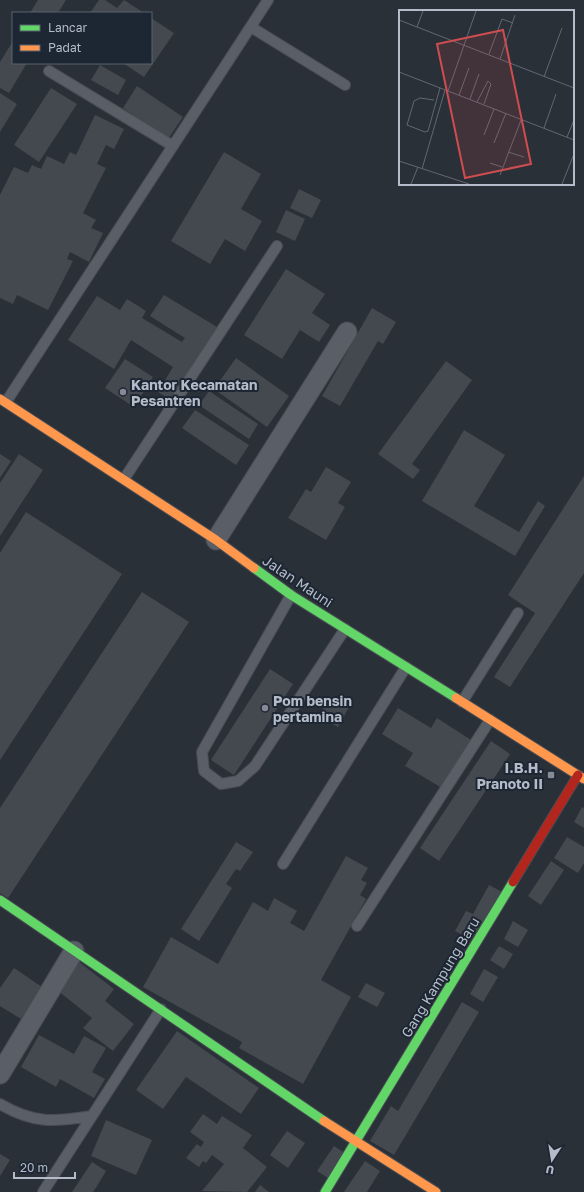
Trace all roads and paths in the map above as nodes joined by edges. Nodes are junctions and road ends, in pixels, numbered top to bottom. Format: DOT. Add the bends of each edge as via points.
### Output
graph roads {
  1 [pos="268,0"];
  2 [pos="251,27"];
  3 [pos="49,71"];
  4 [pos="345,85"];
  5 [pos="173,146"];
  6 [pos="277,246"];
  7 [pos="347,332"];
  8 [pos="3,400"];
  9 [pos="124,479"];
  10 [pos="216,540"];
  11 [pos="291,595"];
  12 [pos="518,613"];
  13 [pos="345,629"];
  14 [pos="406,667"];
  15 [pos="462,702"];
  16 [pos="490,720"];
  17 [pos="581,777"];
  18 [pos="283,864"];
  19 [pos="0,900"];
  20 [pos="357,926"];
  21 [pos="74,951"];
  22 [pos="161,1010"];
  23 [pos="0,1074"];
  24 [pos="0,1104"];
  25 [pos="92,1116"];
  26 [pos="356,1143"];
  27 [pos="43,1192"];
  28 [pos="325,1192"];
  29 [pos="436,1192"];
  1 -- 2 [label="lane"];
  2 -- 4 [label="lane"];
  2 -- 5 [label="lane"];
  3 -- 5 [label="lane"];
  5 -- 8 [label="lane"];
  6 -- 9 [label="lane"];
  7 -- 10 [label="street"];
  8 -- 9 [label="street, Jalan Mauni"];
  9 -- 10 [label="street, Jalan Mauni"];
  10 -- 11 [label="street, Jalan Mauni"];
  11 -- 13 [label="street, Jalan Mauni"];
  11 -- 13 [label="lane" via="202,752 204,771 220,784 238,781 255,766"];
  12 -- 15 [label="lane"];
  13 -- 14 [label="street, Jalan Mauni"];
  14 -- 15 [label="street, Jalan Mauni"];
  14 -- 18 [label="lane"];
  15 -- 16 [label="street, Jalan Mauni"];
  16 -- 17 [label="street, Jalan Mauni"];
  16 -- 20 [label="lane"];
  17 -- 26 [label="street, Gang Kampung Baru"];
  19 -- 21 [label="street"];
  21 -- 22 [label="street"];
  21 -- 23 [label="street"];
  22 -- 25 [label="lane"];
  22 -- 26 [label="street"];
  24 -- 25 [label="lane" via="35,1120 60,1122"];
  25 -- 27 [label="lane"];
  26 -- 28 [label="street, Gang Kampung Baru"];
  26 -- 29 [label="street"];
}
